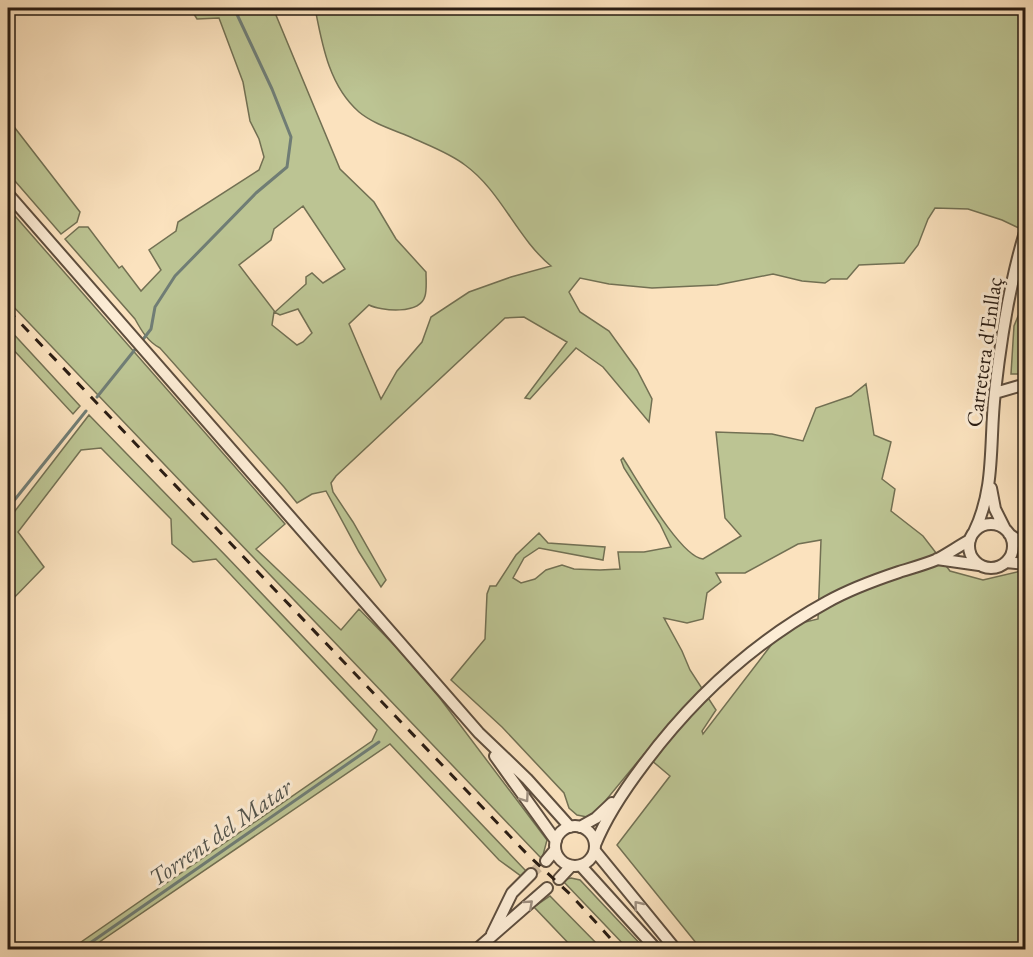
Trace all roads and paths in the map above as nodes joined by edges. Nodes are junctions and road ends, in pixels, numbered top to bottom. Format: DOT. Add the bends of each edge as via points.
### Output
graph roads {
  1 [pos="8,194"];
  2 [pos="1026,229"];
  3 [pos="997,374"];
  4 [pos="995,393"];
  5 [pos="990,483"];
  6 [pos="1007,532"];
  7 [pos="972,536"];
  8 [pos="1026,546"];
  9 [pos="937,559"];
  10 [pos="1006,562"];
  11 [pos="1026,564"];
  12 [pos="979,565"];
  13 [pos="479,733"];
  14 [pos="624,790"];
  15 [pos="575,827"];
  16 [pos="555,845"];
  17 [pos="595,848"];
  18 [pos="546,861"];
  19 [pos="576,866"];
  20 [pos="531,874"];
  21 [pos="558,879"];
  22 [pos="547,888"];
  23 [pos="512,893"];
  24 [pos="510,921"];
  25 [pos="490,937"];
  26 [pos="476,950"];
  27 [pos="657,950"];
  28 [pos="676,950"];
  1 -- 13 [label="street"];
  2 -- 3 [label="street, Carretera d'Enllaç"];
  3 -- 4 [label="street, Carretera d'Enllaç"];
  3 -- 4 [label="street" via="1019,386"];
  4 -- 5 [label="street, Carretera d'Enllaç"];
  5 -- 6 [label="street, Carretera d'Enllaç" via="995,509"];
  5 -- 7 [label="street, Carretera d'Enllaç"];
  6 -- 7 [label="street" via="993,524 985,525"];
  6 -- 8 [label="street"];
  6 -- 10 [label="street" via="1013,548"];
  7 -- 9 [label="street"];
  7 -- 12 [label="street" via="970,554"];
  9 -- 12 [label="street"];
  9 -- 14 [label="street" via="829,601 746,655 686,712"];
  10 -- 11 [label="street"];
  10 -- 12 [label="street" via="994,568"];
  13 -- 15 [label="street"];
  13 -- 16 [label="street, one-way"];
  14 -- 15 [label="street" via="596,818"];
  14 -- 17 [label="street"];
  15 -- 16 [label="street" via="561,832"];
  15 -- 17 [label="street" via="588,831"];
  16 -- 18 [label="street"];
  16 -- 19 [label="street" via="560,860"];
  17 -- 19 [label="street" via="589,860"];
  28 -- 17 [label="street, one-way"];
  19 -- 21 [label="street"];
  19 -- 27 [label="street"];
  20 -- 23 [label="street"];
  24 -- 22 [label="street, one-way"];
  23 -- 24 [label="street"];
  23 -- 25 [label="street"];
  24 -- 25 [label="street"];
  25 -- 26 [label="street"];
}
